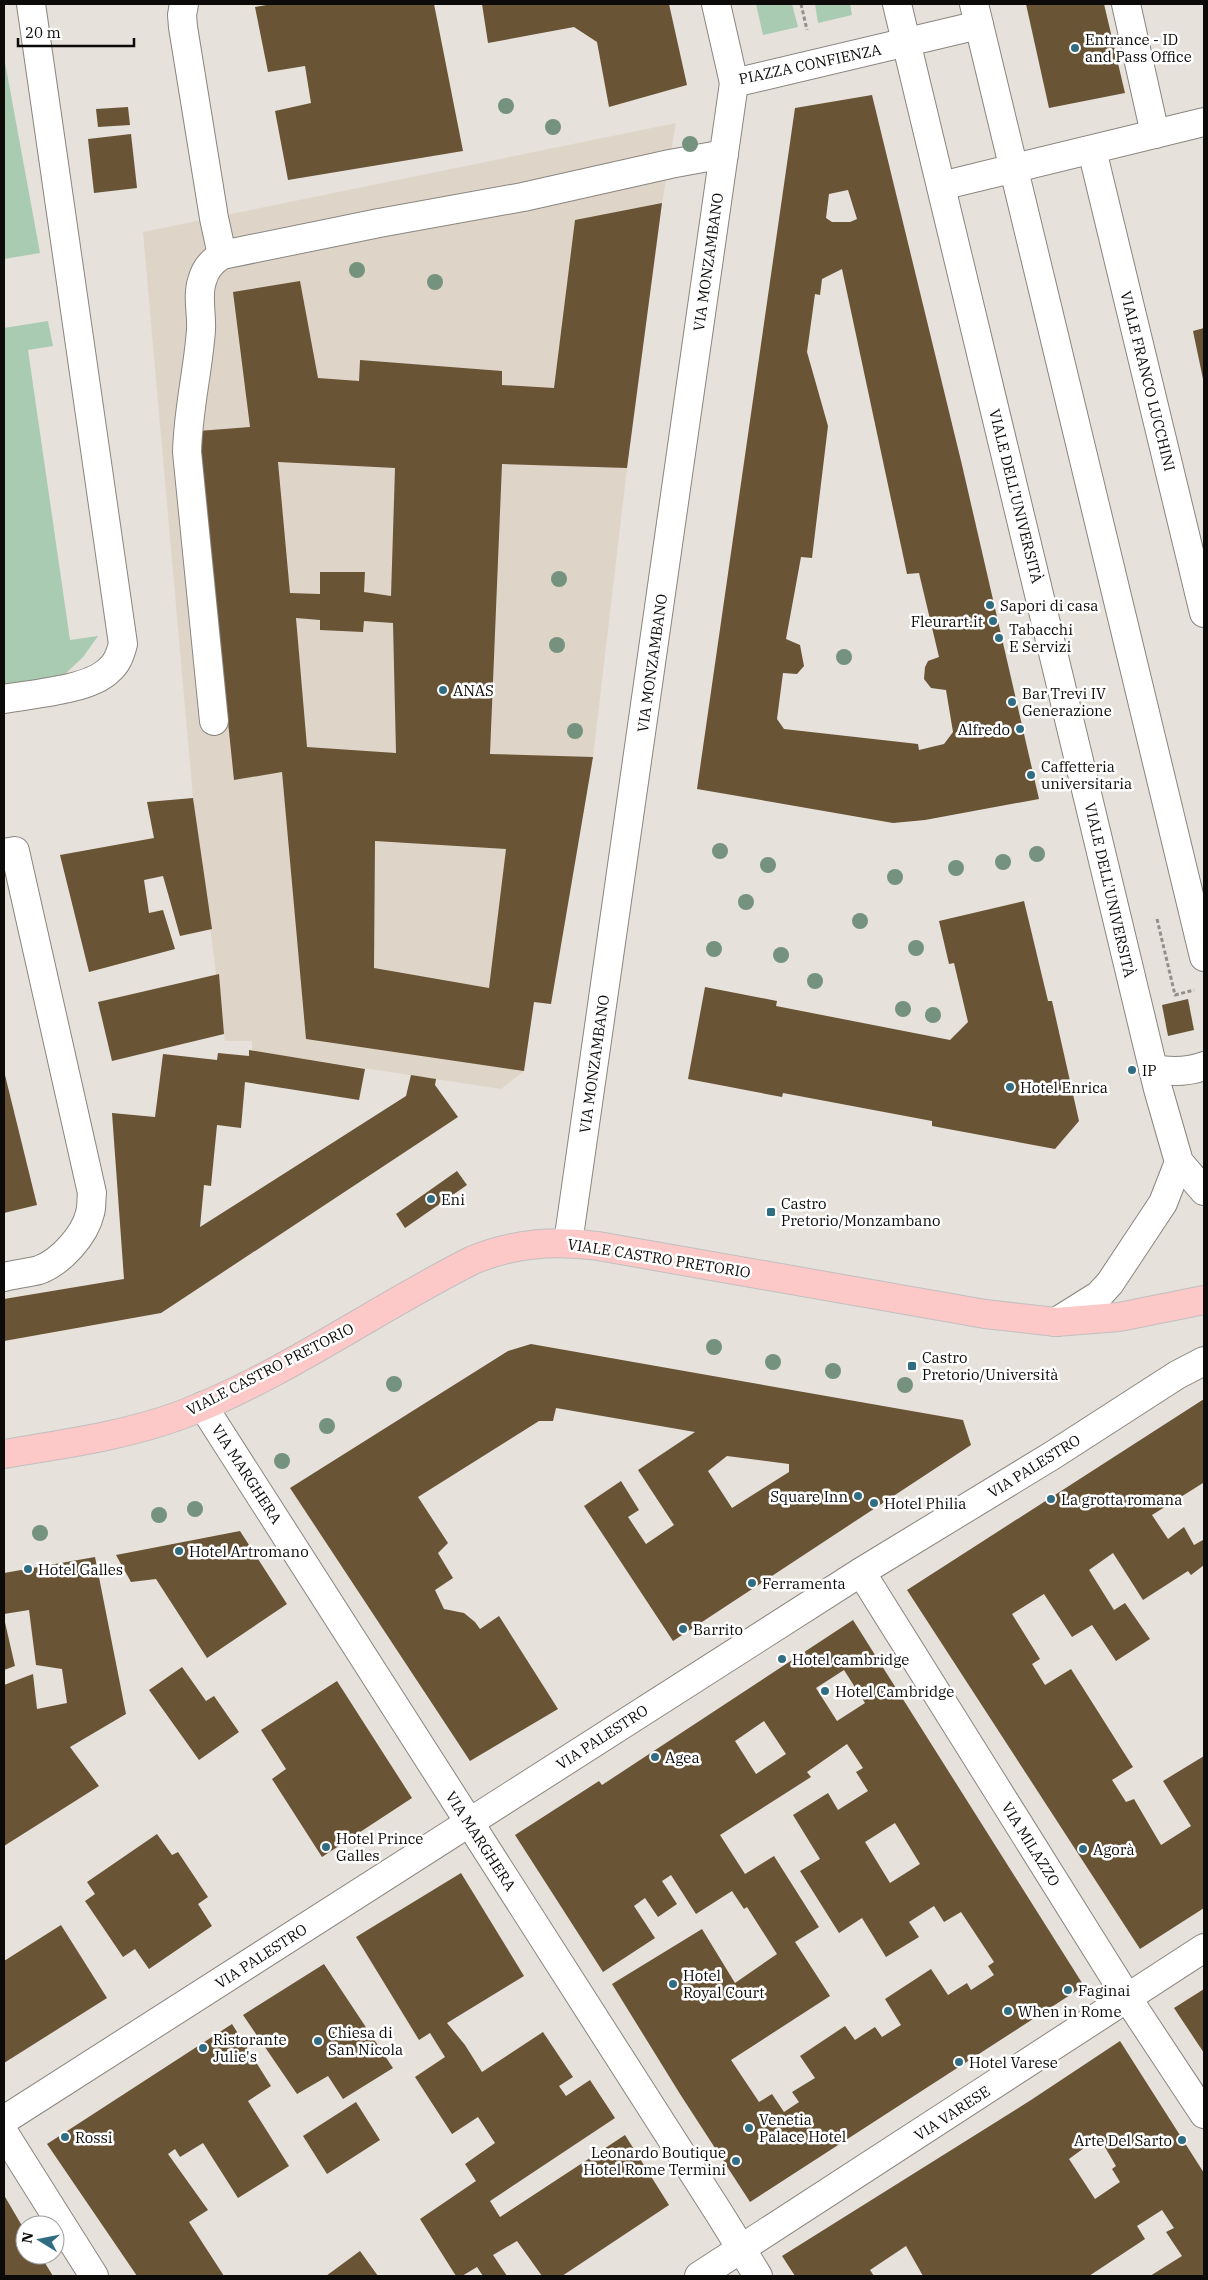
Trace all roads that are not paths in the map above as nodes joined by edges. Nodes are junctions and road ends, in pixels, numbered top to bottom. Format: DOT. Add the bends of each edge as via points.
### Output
graph roads {
  1 [pos="31,4"];
  2 [pos="184,4"];
  3 [pos="716,4"];
  4 [pos="897,4"];
  5 [pos="1126,4"];
  6 [pos="976,14"];
  7 [pos="906,43"];
  8 [pos="734,84"];
  9 [pos="1204,122"];
  10 [pos="1155,134"];
  11 [pos="1092,150"];
  12 [pos="724,154"];
  13 [pos="1014,168"];
  14 [pos="941,186"];
  15 [pos="222,255"];
  16 [pos="1204,613"];
  17 [pos="4,699"];
  18 [pos="214,721"];
  19 [pos="4,853"];
  20 [pos="1204,957"];
  21 [pos="1204,1066"];
  22 [pos="1153,1069"];
  23 [pos="1179,1162"];
  24 [pos="1204,1191"];
  25 [pos="568,1243"];
  26 [pos="4,1276"];
  27 [pos="1204,1300"];
  28 [pos="1056,1322"];
  29 [pos="1204,1361"];
  30 [pos="203,1406"];
  31 [pos="4,1454"];
  32 [pos="861,1572"];
  33 [pos="469,1823"];
  34 [pos="1204,1948"];
  35 [pos="1128,1999"];
  36 [pos="1204,2114"];
  37 [pos="4,2120"];
  38 [pos="4,2133"];
  39 [pos="742,2249"];
  40 [pos="94,2276"];
  41 [pos="699,2276"];
  42 [pos="758,2276"];
  1 -- 17 [label="street" via="123,644 118,661 108,672 86,684"];
  2 -- 15 [label="street" via="183,27"];
  3 -- 8 [label="street, PIAZZA CONFIENZA"];
  4 -- 7 [label="street, VIALE DELL'UNIVERSITÀ"];
  5 -- 10 [label="street"];
  6 -- 7 [label="street"];
  6 -- 13 [label="street"];
  7 -- 8 [label="street, PIAZZA CONFIENZA"];
  7 -- 14 [label="street, VIALE DELL'UNIVERSITÀ"];
  8 -- 12 [label="street, VIA MONZAMBANO"];
  9 -- 10 [label="street"];
  10 -- 11 [label="street"];
  11 -- 13 [label="street"];
  11 -- 16 [label="street, VIALE FRANCO LUCCHINI"];
  12 -- 15 [label="street" via="523,197"];
  12 -- 25 [label="street, VIA MONZAMBANO"];
  13 -- 14 [label="street"];
  13 -- 20 [label="street"];
  14 -- 22 [label="street, VIALE DELL'UNIVERSITÀ"];
  15 -- 18 [label="street" via="214,259 202,281 201,330 187,435 188,477"];
  19 -- 26 [label="street" via="15,852 92,1193 90,1213 69,1248 40,1269"];
  21 -- 22 [label="street" via="1187,1070"];
  22 -- 23 [label="street, VIALE DELL'UNIVERSITÀ"];
  23 -- 24 [label="street, VIALE DELL'UNIVERSITÀ"];
  23 -- 28 [label="street" via="1163,1203 1110,1283 1098,1295"];
  25 -- 28 [label="main road, VIALE CASTRO PRETORIO" via="985,1314"];
  25 -- 30 [label="main road, VIALE CASTRO PRETORIO" via="529,1244 502,1249 473,1260"];
  27 -- 28 [label="main road, VIALE CASTRO PRETORIO" via="1119,1317"];
  29 -- 32 [label="street, VIA PALESTRO"];
  30 -- 31 [label="main road, VIALE CASTRO PRETORIO" via="156,1424 115,1434"];
  30 -- 33 [label="street, VIA MARGHERA"];
  32 -- 33 [label="street, VIA PALESTRO"];
  32 -- 35 [label="street, VIA MILAZZO"];
  33 -- 37 [label="street, VIA PALESTRO"];
  33 -- 39 [label="street, VIA MARGHERA"];
  34 -- 35 [label="street, VIA VARESE"];
  35 -- 36 [label="street, VIA MILAZZO"];
  35 -- 39 [label="street, VIA VARESE"];
  38 -- 40 [label="street"];
  39 -- 41 [label="street, VIA VARESE"];
  39 -- 42 [label="street, VIA MARGHERA"];
}
